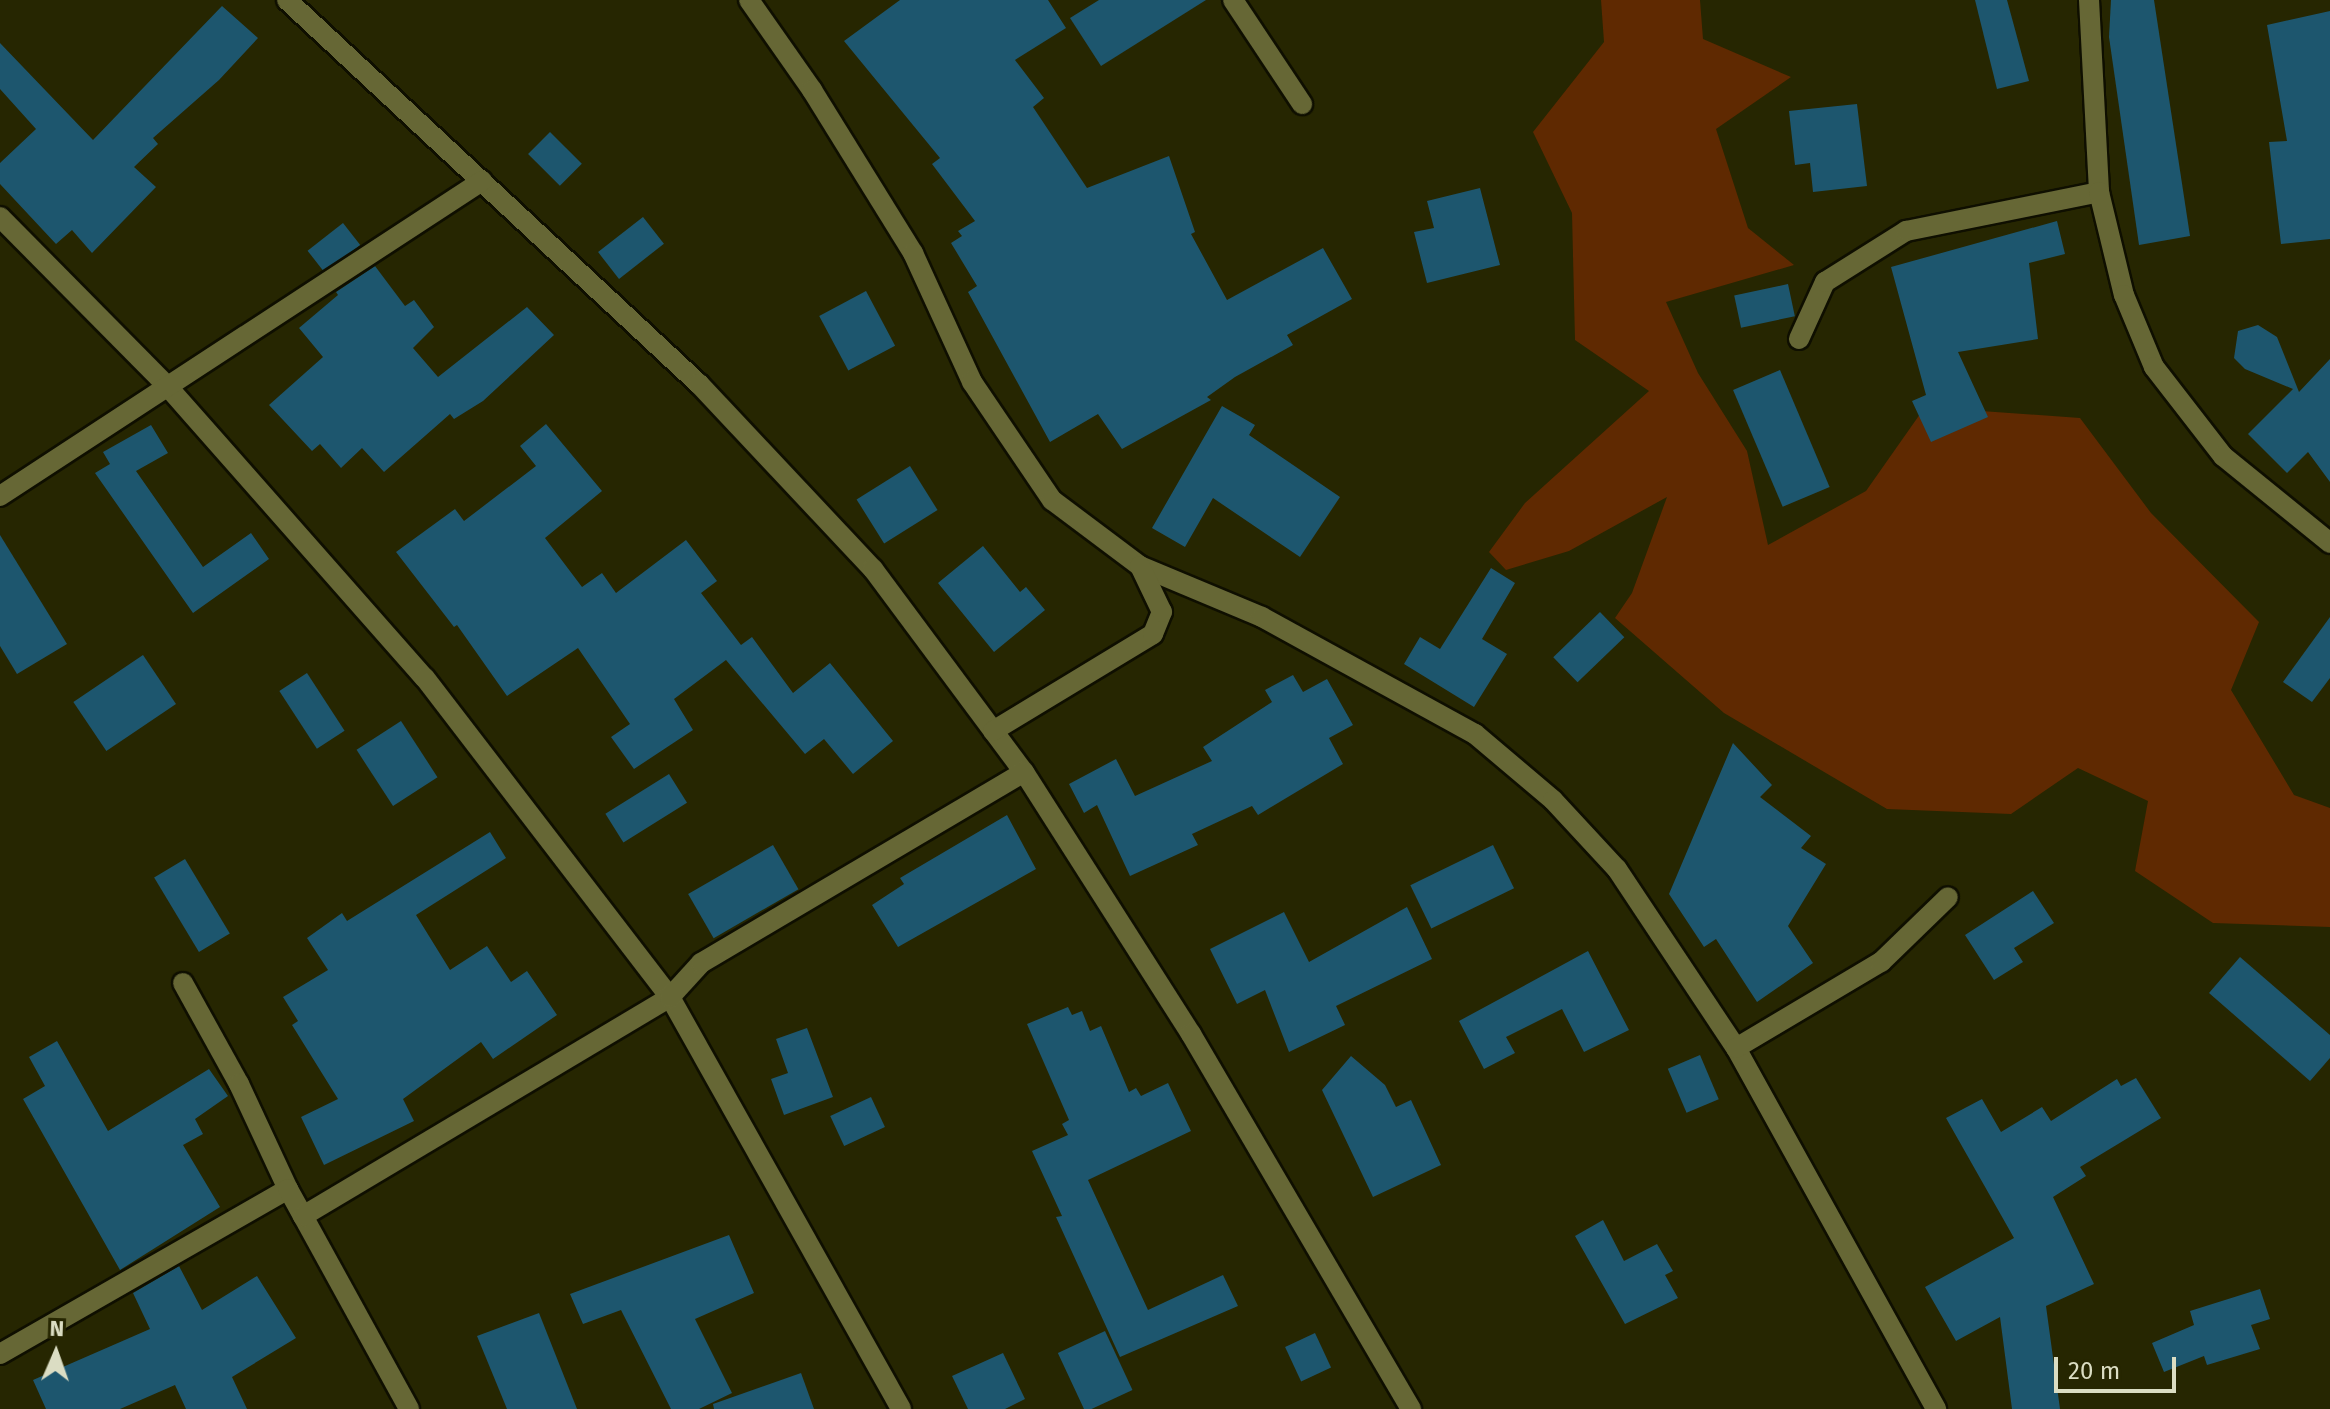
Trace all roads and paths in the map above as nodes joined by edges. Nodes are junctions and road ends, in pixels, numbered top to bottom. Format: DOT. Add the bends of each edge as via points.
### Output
graph roads {
  1 [pos="287,0"];
  2 [pos="749,0"];
  3 [pos="1233,0"];
  4 [pos="2089,0"];
  5 [pos="1302,104"];
  6 [pos="482,181"];
  7 [pos="2099,192"];
  8 [pos="0,217"];
  9 [pos="1799,339"];
  10 [pos="168,387"];
  11 [pos="0,496"];
  12 [pos="2330,543"];
  13 [pos="1140,566"];
  14 [pos="993,731"];
  15 [pos="1024,772"];
  16 [pos="1948,897"];
  17 [pos="183,983"];
  18 [pos="670,997"];
  19 [pos="1736,1048"];
  20 [pos="288,1189"];
  21 [pos="303,1216"];
  22 [pos="0,1354"];
  23 [pos="409,1409"];
  24 [pos="901,1409"];
  25 [pos="1411,1409"];
  26 [pos="1936,1409"];
  1 -- 6 [label="street"];
  2 -- 13 [label="street" via="913,253 972,382 1052,500"];
  3 -- 5 [label="street"];
  4 -- 7 [label="street"];
  6 -- 10 [label="street"];
  6 -- 14 [label="street" via="699,384 873,569"];
  7 -- 9 [label="street" via="1906,231 1825,282"];
  7 -- 12 [label="street" via="2124,295 2154,367 2223,456"];
  8 -- 10 [label="street"];
  10 -- 11 [label="street"];
  10 -- 18 [label="street" via="425,678"];
  13 -- 14 [label="street" via="1162,612 1153,634"];
  13 -- 19 [label="street" via="1262,617 1475,734 1553,800 1617,869"];
  14 -- 15 [label="street"];
  15 -- 18 [label="street" via="701,963"];
  15 -- 25 [label="street" via="1191,1034"];
  16 -- 19 [label="street" via="1881,962"];
  17 -- 20 [label="street" via="239,1084"];
  18 -- 21 [label="street"];
  18 -- 24 [label="street"];
  19 -- 26 [label="street"];
  20 -- 21 [label="street"];
  20 -- 22 [label="street"];
  21 -- 23 [label="street"];
}
